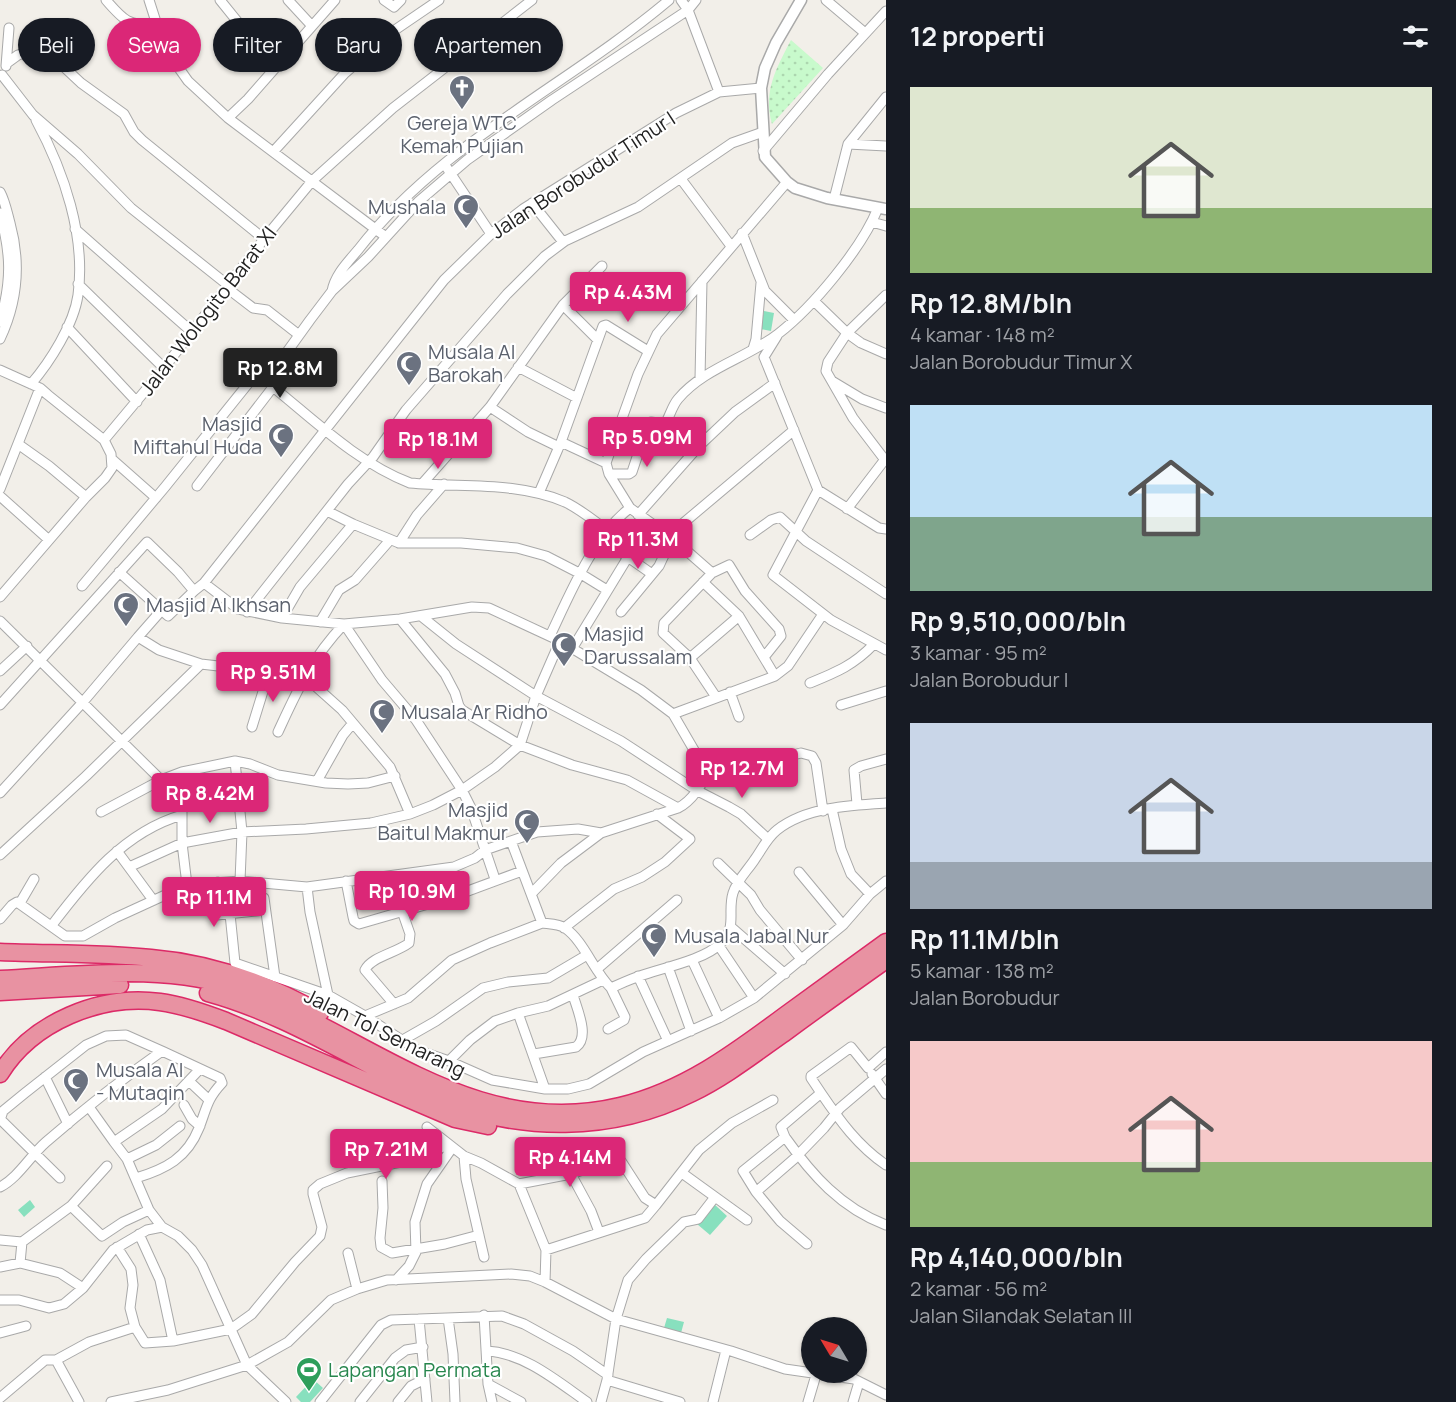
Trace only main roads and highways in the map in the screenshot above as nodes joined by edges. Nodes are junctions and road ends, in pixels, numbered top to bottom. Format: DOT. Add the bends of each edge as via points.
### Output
graph roads {
  1 [pos="886,942"];
  2 [pos="0,952"];
  3 [pos="886,960"];
  4 [pos="0,979"];
  5 [pos="0,992"];
  6 [pos="0,1074"];
  7 [pos="422,1078"];
  8 [pos="569,1125"];
  1 -- 7 [label="highway, Jalan Tol Semarang" via="720,1063 682,1083 620,1106 532,1112 484,1102"];
  2 -- 7 [label="highway" via="152,958 245,979 294,998 374,1044"];
  3 -- 8 [label="highway, Jalan Tol Semarang" via="728,1074 691,1094 624,1117"];
  4 -- 7 [label="highway, Jalan Tol Semarang" via="134,973 205,981 243,990 296,1013"];
  5 -- 8 [label="highway, Jalan Tol Semarang" via="133,984 192,989 239,1001 289,1022 437,1099 480,1114"];
  6 -- 8 [label="highway" via="30,1039 57,1021 108,1003 141,1000 194,1010 226,1021 455,1119 520,1129"];
}
